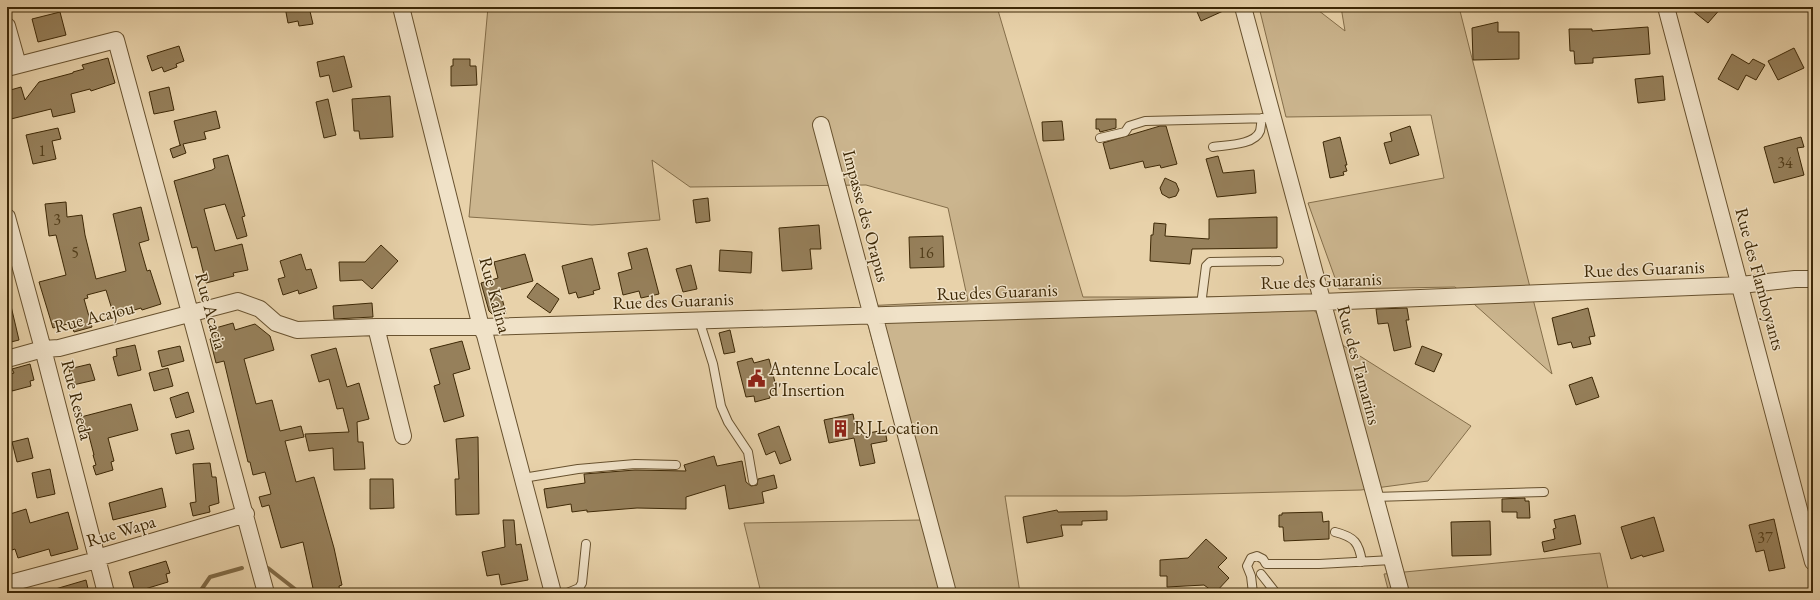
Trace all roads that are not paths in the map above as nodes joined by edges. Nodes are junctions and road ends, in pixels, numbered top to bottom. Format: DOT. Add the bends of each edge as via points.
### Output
graph roads {
  1 [pos="401,7"];
  2 [pos="1243,7"];
  3 [pos="1666,7"];
  4 [pos="7,26"];
  5 [pos="12,67"];
  6 [pos="1267,118"];
  7 [pos="821,125"];
  8 [pos="1100,138"];
  9 [pos="1213,147"];
  10 [pos="7,217"];
  11 [pos="1279,261"];
  12 [pos="1813,279"];
  13 [pos="1740,285"];
  14 [pos="1321,302"];
  15 [pos="1201,305"];
  16 [pos="191,313"];
  17 [pos="872,316"];
  18 [pos="699,320"];
  19 [pos="376,327"];
  20 [pos="481,327"];
  21 [pos="43,349"];
  22 [pos="7,359"];
  23 [pos="404,436"];
  24 [pos="676,465"];
  25 [pos="523,478"];
  26 [pos="753,481"];
  27 [pos="1544,492"];
  28 [pos="1374,497"];
  29 [pos="246,514"];
  30 [pos="1336,532"];
  31 [pos="586,544"];
  32 [pos="97,558"];
  33 [pos="1392,560"];
  34 [pos="1362,562"];
  35 [pos="1813,562"];
  36 [pos="1266,564"];
  37 [pos="1261,574"];
  38 [pos="1251,576"];
  39 [pos="7,584"];
  40 [pos="106,593"];
  41 [pos="266,593"];
  42 [pos="553,593"];
  43 [pos="566,593"];
  44 [pos="948,593"];
  45 [pos="1253,593"];
  46 [pos="1276,593"];
  47 [pos="1401,593"];
  1 -- 20 [label="street, Rue Kalina"];
  2 -- 6 [label="street, Rue des Tamarins"];
  3 -- 13 [label="street, Rue des Flamboyants"];
  4 -- 5 [label="street"];
  5 -- 16 [label="street, Rue Acacia" via="116,40"];
  6 -- 8 [label="lane" via="1145,120 1129,126 1125,132"];
  6 -- 9 [label="lane" via="1260,132 1246,143"];
  6 -- 14 [label="street, Rue des Tamarins"];
  7 -- 17 [label="street, Impasse des Orapus"];
  10 -- 21 [label="street, Rue Reseda"];
  11 -- 15 [label="lane" via="1210,262 1206,266"];
  12 -- 13 [label="street, Rue des Guaranis"];
  13 -- 14 [label="street, Rue des Guaranis"];
  13 -- 35 [label="street, Rue des Flamboyants"];
  14 -- 15 [label="street, Rue des Guaranis"];
  14 -- 28 [label="street, Rue des Tamarins"];
  15 -- 17 [label="street, Rue des Guaranis"];
  16 -- 19 [label="street, Rue des Guaranis" via="238,301 260,309 276,323 297,330"];
  16 -- 21 [label="street, Rue Acajou" via="58,348"];
  16 -- 29 [label="street, Rue Acacia"];
  17 -- 18 [label="street, Rue des Guaranis"];
  17 -- 44 [label="street, Impasse des Orapus" via="876,322"];
  18 -- 20 [label="street, Rue des Guaranis"];
  18 -- 26 [label="lane" via="713,364 721,406 728,422 748,452"];
  19 -- 20 [label="street, Rue des Guaranis"];
  19 -- 23 [label="street"];
  20 -- 25 [label="street, Rue Kalina"];
  21 -- 22 [label="street, Rue Acajou"];
  21 -- 32 [label="street, Rue Reseda"];
  24 -- 25 [label="lane" via="621,465"];
  25 -- 42 [label="street, Rue Kalina"];
  27 -- 28 [label="lane"];
  28 -- 33 [label="street, Rue des Tamarins"];
  29 -- 32 [label="street, Rue Wapa"];
  29 -- 41 [label="street, Rue Acacia"];
  30 -- 34 [label="lane" via="1355,541"];
  31 -- 43 [label="lane" via="582,583 579,588"];
  32 -- 39 [label="street, Rue Wapa"];
  32 -- 40 [label="street, Rue Reseda"];
  33 -- 34 [label="lane"];
  33 -- 47 [label="street, Rue des Tamarins"];
  34 -- 36 [label="lane"];
  36 -- 37 [label="lane"];
  36 -- 38 [label="lane" via="1262,558 1251,558 1247,566"];
  37 -- 38 [label="lane"];
  37 -- 46 [label="lane"];
  38 -- 45 [label="lane"];
}
